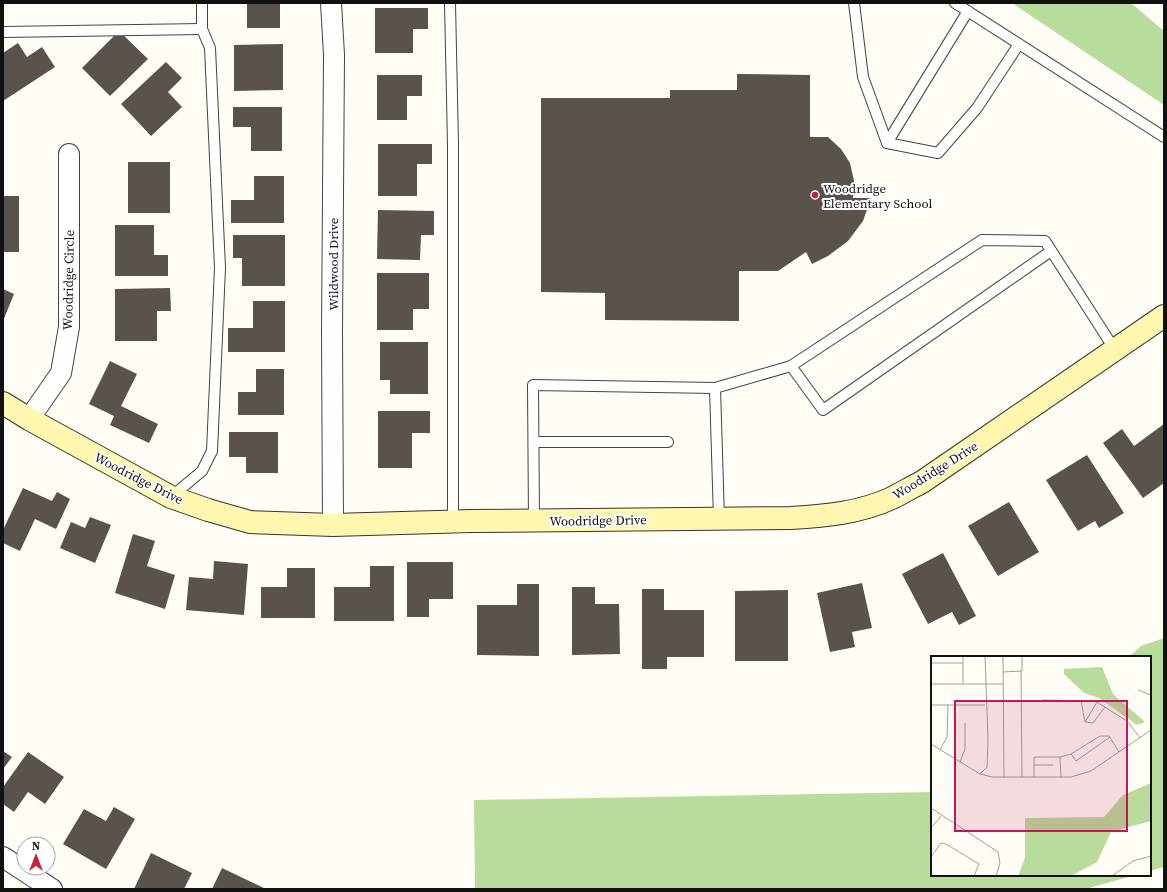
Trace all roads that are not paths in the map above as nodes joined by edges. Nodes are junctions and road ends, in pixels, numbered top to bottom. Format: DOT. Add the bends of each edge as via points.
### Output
graph roads {
  1 [pos="202,3"];
  2 [pos="331,3"];
  3 [pos="450,3"];
  4 [pos="854,3"];
  5 [pos="955,3"];
  6 [pos="968,11"];
  7 [pos="202,30"];
  8 [pos="3,32"];
  9 [pos="1020,44"];
  10 [pos="1164,137"];
  11 [pos="887,143"];
  12 [pos="69,154"];
  13 [pos="1051,251"];
  14 [pos="1164,316"];
  15 [pos="1115,350"];
  16 [pos="791,366"];
  17 [pos="715,388"];
  18 [pos="3,403"];
  19 [pos="29,419"];
  20 [pos="534,442"];
  21 [pos="668,442"];
  22 [pos="171,497"];
  23 [pos="719,519"];
  24 [pos="534,521"];
  25 [pos="453,522"];
  26 [pos="333,525"];
  27 [pos="3,857"];
  28 [pos="52,889"];
  1 -- 7 [label="lane"];
  2 -- 26 [label="street, Wildwood Drive" via="334,55"];
  3 -- 25 [label="lane" via="453,145"];
  4 -- 11 [label="lane" via="863,77"];
  5 -- 6 [label="lane"];
  6 -- 9 [label="lane"];
  6 -- 11 [label="lane"];
  7 -- 8 [label="lane"];
  7 -- 22 [label="lane" via="210,48 220,268 212,451 202,471"];
  9 -- 10 [label="lane"];
  9 -- 11 [label="lane" via="977,108 938,153"];
  12 -- 19 [label="street, Woodridge Circle" via="69,327 61,373"];
  13 -- 15 [label="lane"];
  13 -- 16 [label="lane" via="1044,241 982,240"];
  13 -- 16 [label="lane" via="823,410"];
  14 -- 15 [label="street, Woodridge Drive"];
  15 -- 23 [label="street, Woodridge Drive" via="922,482 891,499 829,516"];
  16 -- 17 [label="lane"];
  17 -- 20 [label="lane" via="533,385"];
  17 -- 23 [label="lane"];
  18 -- 19 [label="street, Woodridge Drive"];
  19 -- 22 [label="street, Woodridge Drive"];
  20 -- 21 [label="lane"];
  20 -- 24 [label="lane"];
  22 -- 26 [label="street, Woodridge Drive" via="250,522"];
  23 -- 24 [label="street, Woodridge Drive"];
  24 -- 25 [label="street, Woodridge Drive"];
  25 -- 26 [label="street, Woodridge Drive"];
  27 -- 28 [label="street"];
}
